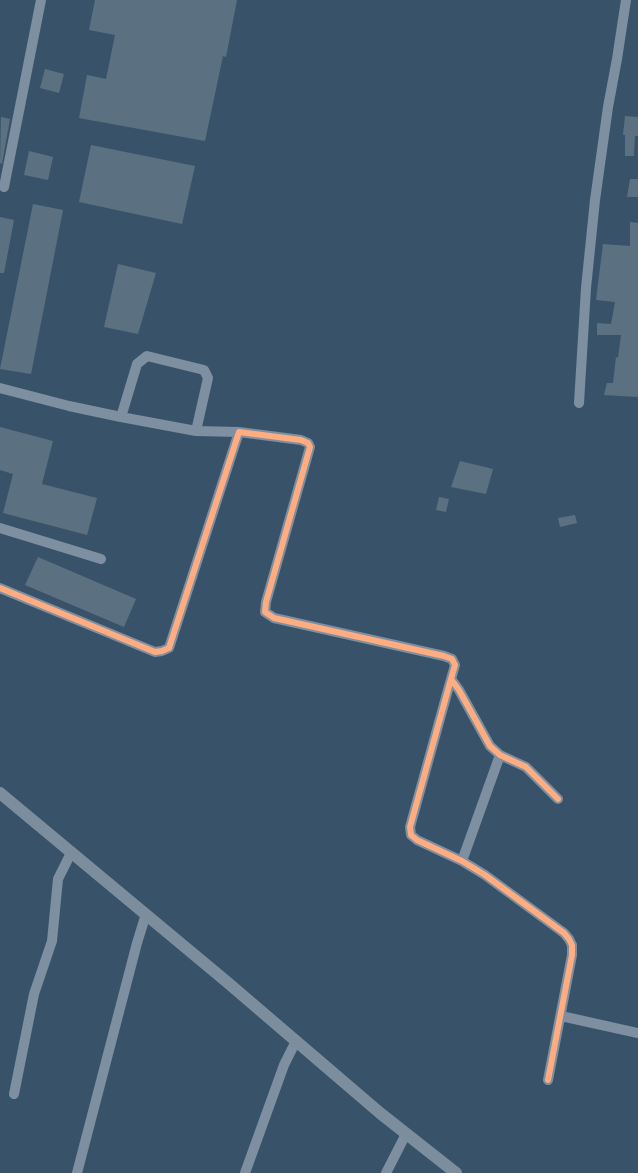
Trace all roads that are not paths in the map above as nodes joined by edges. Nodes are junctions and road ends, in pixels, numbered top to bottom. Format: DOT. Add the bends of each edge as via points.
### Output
graph roads {
  1 [pos="41,0"];
  2 [pos="626,0"];
  3 [pos="4,187"];
  4 [pos="0,388"];
  5 [pos="579,403"];
  6 [pos="121,417"];
  7 [pos="196,431"];
  8 [pos="240,432"];
  9 [pos="0,528"];
  10 [pos="101,559"];
  11 [pos="0,588"];
  12 [pos="451,679"];
  13 [pos="500,755"];
  14 [pos="0,793"];
  15 [pos="558,799"];
  16 [pos="72,853"];
  17 [pos="462,861"];
  18 [pos="146,914"];
  19 [pos="561,1016"];
  20 [pos="638,1033"];
  21 [pos="296,1041"];
  22 [pos="548,1080"];
  23 [pos="14,1094"];
  24 [pos="406,1134"];
  25 [pos="77,1173"];
  26 [pos="245,1173"];
  27 [pos="386,1173"];
  28 [pos="456,1173"];
  1 -- 3 [label="street"];
  2 -- 5 [label="street" via="595,200"];
  4 -- 6 [label="street"];
  6 -- 7 [label="street"];
  6 -- 7 [label="street" via="137,364 147,356 204,370 208,378"];
  7 -- 8 [label="street"];
  8 -- 11 [label="street" via="169,648 155,652"];
  8 -- 12 [label="street" via="301,440 310,447 265,612 274,618 444,656 452,659 455,665"];
  9 -- 10 [label="street"];
  12 -- 13 [label="street" via="490,746"];
  12 -- 17 [label="street" via="410,827 411,835 417,840"];
  13 -- 15 [label="street" via="526,767"];
  13 -- 17 [label="street"];
  14 -- 16 [label="main road"];
  16 -- 18 [label="main road"];
  16 -- 23 [label="street" via="58,879 52,941 34,994"];
  17 -- 19 [label="street" via="569,939 572,955"];
  18 -- 21 [label="main road"];
  18 -- 25 [label="street"];
  19 -- 20 [label="street"];
  19 -- 22 [label="street"];
  21 -- 24 [label="main road"];
  21 -- 26 [label="street" via="284,1065"];
  24 -- 27 [label="street"];
  24 -- 28 [label="main road"];
}
